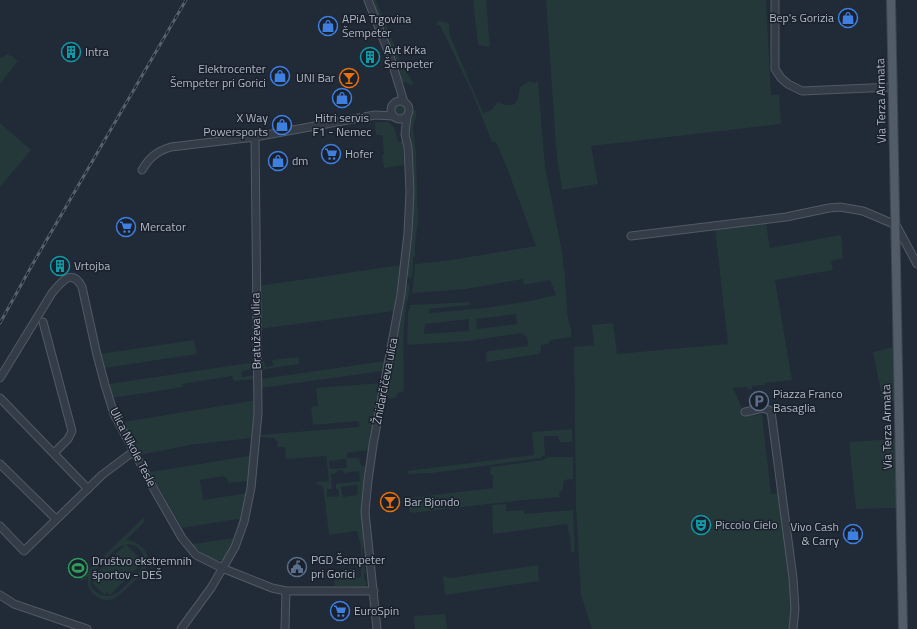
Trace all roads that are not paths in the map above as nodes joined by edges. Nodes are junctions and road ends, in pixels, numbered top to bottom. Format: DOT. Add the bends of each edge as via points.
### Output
graph roads {
  1 [pos="368,0"];
  2 [pos="775,0"];
  3 [pos="891,0"];
  4 [pos="398,83"];
  5 [pos="893,87"];
  6 [pos="404,102"];
  7 [pos="393,105"];
  8 [pos="375,116"];
  9 [pos="407,116"];
  10 [pos="395,117"];
  11 [pos="405,134"];
  12 [pos="255,137"];
  13 [pos="142,170"];
  14 [pos="896,225"];
  15 [pos="631,236"];
  16 [pos="917,264"];
  17 [pos="43,322"];
  18 [pos="0,378"];
  19 [pos="0,398"];
  20 [pos="745,412"];
  21 [pos="134,451"];
  22 [pos="54,453"];
  23 [pos="0,464"];
  24 [pos="88,489"];
  25 [pos="56,520"];
  26 [pos="0,526"];
  27 [pos="222,568"];
  28 [pos="286,591"];
  29 [pos="374,591"];
  30 [pos="0,595"];
  31 [pos="62,621"];
  32 [pos="68,629"];
  33 [pos="87,629"];
  34 [pos="181,629"];
  35 [pos="285,629"];
  36 [pos="377,629"];
  37 [pos="793,629"];
  38 [pos="903,629"];
  1 -- 4 [label="street, Žnidarčičeva ulica"];
  2 -- 5 [label="street" via="775,69 788,84 802,91"];
  3 -- 5 [label="main road, Via Terza Armata"];
  4 -- 6 [label="street, Žnidarčičeva ulica"];
  4 -- 7 [label="street, Žnidarčičeva ulica"];
  5 -- 14 [label="main road, Via Terza Armata"];
  6 -- 7 [label="street"];
  6 -- 9 [label="street, Žnidarčičeva ulica" via="409,108"];
  7 -- 8 [label="street"];
  7 -- 10 [label="street, Žnidarčičeva ulica"];
  8 -- 10 [label="street"];
  8 -- 12 [label="street"];
  9 -- 10 [label="street" via="402,119"];
  9 -- 11 [label="street, Žnidarčičeva ulica"];
  10 -- 11 [label="street, Žnidarčičeva ulica"];
  11 -- 29 [label="street, Žnidarčičeva ulica" via="410,191 408,233 401,294 366,496"];
  12 -- 13 [label="street" via="164,149 152,157"];
  12 -- 27 [label="street, Bratuževa ulica" via="258,414 251,488 244,522 235,547"];
  14 -- 15 [label="street" via="864,211 840,207 786,217"];
  14 -- 16 [label="street"];
  14 -- 38 [label="main road, Via Terza Armata"];
  17 -- 22 [label="street" via="72,432"];
  18 -- 21 [label="street, Ulica Nikole Tesle" via="52,292 67,278 74,278 82,287 114,414"];
  19 -- 22 [label="street"];
  20 -- 37 [label="street" via="763,408 771,411 793,578"];
  21 -- 24 [label="street"];
  21 -- 27 [label="street, Ulica Nikole Tesle" via="182,538 196,555"];
  22 -- 24 [label="street"];
  23 -- 25 [label="street"];
  24 -- 25 [label="street"];
  25 -- 26 [label="street" via="24,551"];
  27 -- 28 [label="street, Ulica Nikole Tesle"];
  27 -- 34 [label="street, Bratuževa ulica" via="211,588"];
  28 -- 29 [label="street, Ulica Nikole Tesle"];
  28 -- 35 [label="street"];
  29 -- 36 [label="street, Žnidarčičeva ulica"];
  30 -- 31 [label="street" via="14,604"];
  31 -- 32 [label="street"];
  31 -- 33 [label="street"];
}
